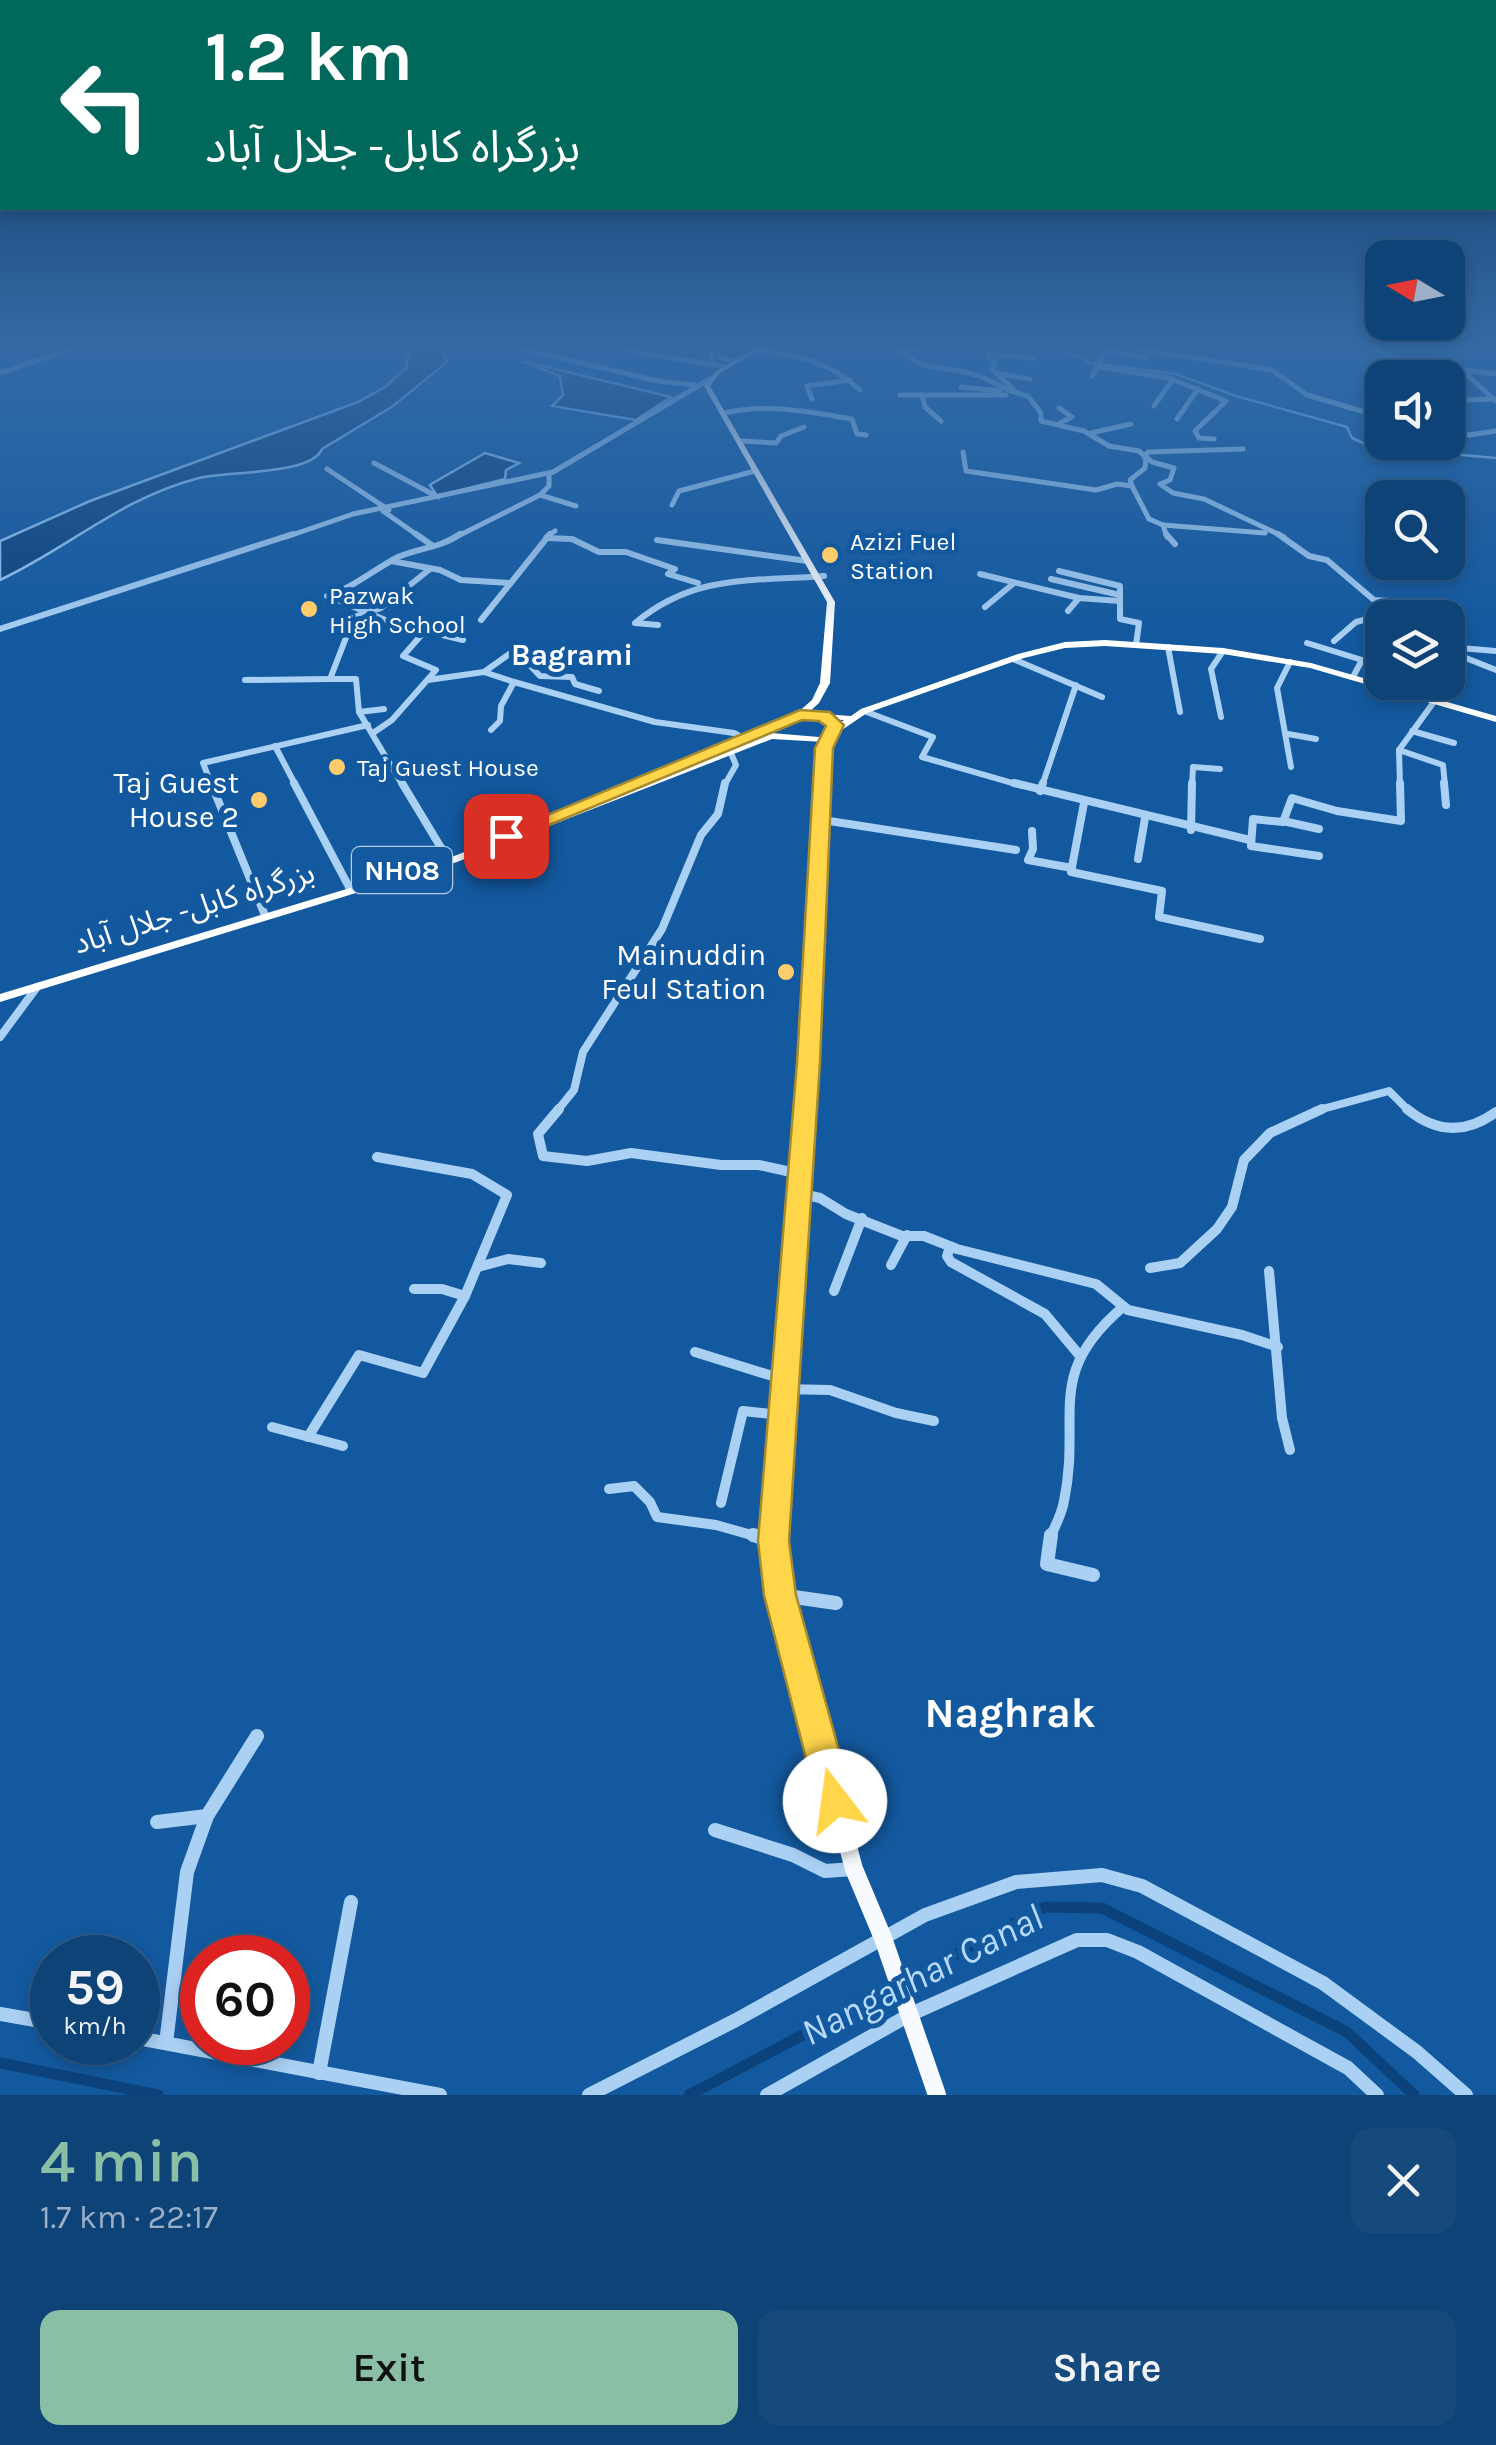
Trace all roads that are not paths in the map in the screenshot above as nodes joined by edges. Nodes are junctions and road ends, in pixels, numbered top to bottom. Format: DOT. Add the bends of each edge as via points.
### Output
graph roads {
  1 [pos="600,444"];
  2 [pos="776,444"];
  3 [pos="1106,444"];
  4 [pos="742,445"];
  5 [pos="1244,448"];
  6 [pos="963,452"];
  7 [pos="1145,458"];
  8 [pos="374,463"];
  9 [pos="327,469"];
  10 [pos="550,473"];
  11 [pos="757,473"];
  12 [pos="1132,486"];
  13 [pos="540,495"];
  14 [pos="438,497"];
  15 [pos="773,498"];
  16 [pos="672,504"];
  17 [pos="576,506"];
  18 [pos="386,510"];
  19 [pos="1163,525"];
  20 [pos="555,531"];
  21 [pos="1276,534"];
  22 [pos="547,538"];
  23 [pos="658,540"];
  24 [pos="1176,544"];
  25 [pos="432,546"];
  26 [pos="390,561"];
  27 [pos="808,561"];
  28 [pos="430,569"];
  29 [pos="1058,570"];
  30 [pos="980,574"];
  31 [pos="821,576"];
  32 [pos="1052,579"];
  33 [pos="510,583"];
  34 [pos="701,583"];
  35 [pos="1014,583"];
  36 [pos="1079,598"];
  37 [pos="1120,598"];
  38 [pos="1374,600"];
  39 [pos="985,606"];
  40 [pos="1068,611"];
  41 [pos="364,613"];
  42 [pos="480,620"];
  43 [pos="1365,620"];
  44 [pos="658,625"];
  45 [pos="0,629"];
  46 [pos="424,632"];
  47 [pos="463,640"];
  48 [pos="1334,641"];
  49 [pos="1307,643"];
  50 [pos="1136,645"];
  51 [pos="1168,647"];
  52 [pos="1465,650"];
  53 [pos="1223,651"];
  54 [pos="1496,651"];
  55 [pos="1465,656"];
  56 [pos="1012,659"];
  57 [pos="832,661"];
  58 [pos="1290,662"];
  59 [pos="1496,670"];
  60 [pos="484,672"];
  61 [pos="1354,675"];
  62 [pos="1365,678"];
  63 [pos="330,679"];
  64 [pos="245,680"];
  65 [pos="428,680"];
  66 [pos="514,682"];
  67 [pos="1076,685"];
  68 [pos="599,691"];
  69 [pos="1102,697"];
  70 [pos="1435,700"];
  71 [pos="1439,700"];
  72 [pos="384,709"];
  73 [pos="864,711"];
  74 [pos="358,712"];
  75 [pos="1180,712"];
  76 [pos="797,716"];
  77 [pos="826,717"];
  78 [pos="1221,717"];
  79 [pos="851,718"];
  80 [pos="1496,719"];
  81 [pos="370,729"];
  82 [pos="491,730"];
  83 [pos="1412,731"];
  84 [pos="833,733"];
  85 [pos="1288,734"];
  86 [pos="794,738"];
  87 [pos="1316,738"];
  88 [pos="747,740"];
  89 [pos="808,741"];
  90 [pos="1454,743"];
  91 [pos="275,746"];
  92 [pos="1399,750"];
  93 [pos="730,751"];
  94 [pos="824,754"];
  95 [pos="1291,766"];
  96 [pos="1220,769"];
  97 [pos="1040,791"];
  98 [pos="1084,804"];
  99 [pos="1446,804"];
  100 [pos="1145,818"];
  101 [pos="823,820"];
  102 [pos="1284,821"];
  103 [pos="1319,829"];
  104 [pos="1191,830"];
  105 [pos="1032,832"];
  106 [pos="1250,840"];
  107 [pos="1016,850"];
  108 [pos="446,856"];
  109 [pos="1319,856"];
  110 [pos="1138,859"];
  111 [pos="1072,868"];
  112 [pos="349,887"];
  113 [pos="264,913"];
  114 [pos="1260,939"];
  115 [pos="37,987"];
  116 [pos="0,996"];
  117 [pos="0,1037"];
  118 [pos="1496,1112"];
  119 [pos="377,1157"];
  120 [pos="800,1174"];
  121 [pos="798,1193"];
  122 [pos="862,1218"];
  123 [pos="907,1234"];
  124 [pos="950,1248"];
  125 [pos="541,1262"];
  126 [pos="891,1265"];
  127 [pos="478,1267"];
  128 [pos="1150,1268"];
  129 [pos="1269,1270"];
  130 [pos="414,1289"];
  131 [pos="834,1291"];
  132 [pos="465,1296"];
  133 [pos="1122,1307"];
  134 [pos="1278,1347"];
  135 [pos="696,1352"];
  136 [pos="1080,1356"];
  137 [pos="782,1384"];
  138 [pos="780,1415"];
  139 [pos="934,1421"];
  140 [pos="272,1427"];
  141 [pos="308,1436"];
  142 [pos="343,1446"];
  143 [pos="1290,1450"];
  144 [pos="609,1489"];
  145 [pos="720,1503"];
  146 [pos="773,1541"];
  147 [pos="1092,1575"];
  148 [pos="780,1595"];
  149 [pos="836,1603"];
  150 [pos="257,1736"];
  151 [pos="207,1816"];
  152 [pos="157,1822"];
  153 [pos="715,1830"];
  154 [pos="854,1870"];
  155 [pos="351,1902"];
  156 [pos="884,1938"];
  157 [pos="0,2014"];
  158 [pos="911,2014"];
  159 [pos="30,2019"];
  160 [pos="160,2042"];
  161 [pos="166,2043"];
  162 [pos="318,2073"];
  163 [pos="440,2095"];
  164 [pos="589,2095"];
  165 [pos="767,2095"];
  166 [pos="937,2095"];
  167 [pos="1377,2095"];
  168 [pos="1466,2095"];
  1 -- 10 [label="street"];
  2 -- 4 [label="street"];
  3 -- 7 [label="street"];
  4 -- 11 [label="highway"];
  5 -- 7 [label="street" via="1147,452"];
  6 -- 12 [label="street" via="966,471 1096,490"];
  7 -- 12 [label="street"];
  7 -- 21 [label="street" via="1174,468 1160,484 1172,493 1204,499"];
  8 -- 14 [label="street"];
  9 -- 18 [label="street"];
  10 -- 13 [label="street" via="550,486"];
  10 -- 14 [label="street"];
  11 -- 15 [label="highway"];
  11 -- 16 [label="street" via="680,490"];
  12 -- 19 [label="street" via="1149,519"];
  13 -- 17 [label="street"];
  13 -- 25 [label="street"];
  14 -- 18 [label="street"];
  15 -- 27 [label="highway"];
  15 -- 31 [label="highway"];
  18 -- 25 [label="street"];
  18 -- 45 [label="street" via="356,511"];
  19 -- 21 [label="street"];
  19 -- 24 [label="street"];
  20 -- 22 [label="street"];
  21 -- 38 [label="street" via="1326,560"];
  22 -- 33 [label="street"];
  22 -- 34 [label="street" via="626,552"];
  23 -- 27 [label="street"];
  25 -- 26 [label="street"];
  26 -- 28 [label="street"];
  26 -- 41 [label="street" via="327,596"];
  27 -- 31 [label="highway"];
  28 -- 33 [label="street" via="461,580"];
  28 -- 41 [label="street" via="381,608"];
  29 -- 37 [label="street" via="1119,586"];
  30 -- 35 [label="street"];
  31 -- 34 [label="street"];
  31 -- 57 [label="highway" via="832,613"];
  32 -- 37 [label="street"];
  33 -- 42 [label="street"];
  34 -- 44 [label="street" via="654,604 635,623"];
  35 -- 36 [label="street"];
  35 -- 39 [label="street"];
  36 -- 37 [label="street"];
  36 -- 40 [label="street"];
  37 -- 50 [label="street" via="1120,620 1139,624"];
  41 -- 46 [label="street"];
  41 -- 63 [label="street" via="354,616"];
  43 -- 48 [label="street"];
  46 -- 47 [label="street"];
  46 -- 65 [label="street" via="403,656 436,668"];
  49 -- 61 [label="street" via="1362,660"];
  50 -- 51 [label="highway"];
  50 -- 56 [label="highway" via="1065,645"];
  51 -- 53 [label="highway"];
  51 -- 75 [label="street"];
  52 -- 54 [label="street"];
  53 -- 58 [label="highway"];
  53 -- 78 [label="street" via="1211,669"];
  55 -- 59 [label="street"];
  56 -- 67 [label="street"];
  56 -- 73 [label="highway"];
  57 -- 76 [label="highway" via="822,693"];
  57 -- 77 [label="highway"];
  58 -- 61 [label="highway"];
  58 -- 85 [label="street" via="1277,688"];
  60 -- 65 [label="street"];
  60 -- 66 [label="street"];
  60 -- 68 [label="street" via="516,650 540,676 572,677"];
  61 -- 62 [label="highway"];
  63 -- 64 [label="street"];
  63 -- 74 [label="street" via="356,679"];
  65 -- 81 [label="street" via="392,720"];
  66 -- 82 [label="street"];
  66 -- 88 [label="street"];
  67 -- 69 [label="street"];
  67 -- 97 [label="street"];
  70 -- 83 [label="street"];
  71 -- 80 [label="highway"];
  72 -- 74 [label="street"];
  73 -- 79 [label="highway"];
  73 -- 97 [label="street" via="933,737 922,757"];
  74 -- 81 [label="street"];
  76 -- 77 [label="highway, بزرگراه کابل- جلال آباد / NH08"];
  76 -- 86 [label="highway" via="786,725"];
  76 -- 88 [label="highway, بزرگراه کابل- جلال آباد / NH08"];
  77 -- 79 [label="highway, بزرگراه کابل- جلال آباد"];
  77 -- 84 [label="highway"];
  79 -- 84 [label="highway"];
  81 -- 91 [label="street"];
  81 -- 108 [label="street"];
  83 -- 90 [label="street"];
  83 -- 92 [label="street"];
  84 -- 89 [label="highway, بزرگراه کابل- جلال آباد / NH08"];
  84 -- 94 [label="main road"];
  85 -- 87 [label="street"];
  85 -- 95 [label="street"];
  86 -- 89 [label="highway, بزرگراه کابل- جلال آباد / NH08"];
  86 -- 93 [label="highway, بزرگراه کابل- جلال آباد / NH08" via="772,736"];
  88 -- 108 [label="highway, بزرگراه کابل- جلال آباد / NH08"];
  89 -- 94 [label="main road"];
  91 -- 112 [label="street"];
  91 -- 113 [label="street" via="203,763"];
  92 -- 99 [label="street" via="1444,765"];
  92 -- 102 [label="street" via="1400,820 1291,798"];
  93 -- 115 [label="highway, بزرگراه کابل- جلال آباد / NH08" via="453,860"];
  93 -- 120 [label="street" via="736,764 718,814 701,835 662,930 583,1052 574,1090 538,1134 544,1156 587,1161 631,1152"];
  94 -- 101 [label="main road"];
  96 -- 104 [label="street" via="1193,767"];
  97 -- 98 [label="street"];
  98 -- 100 [label="street"];
  98 -- 111 [label="street"];
  100 -- 104 [label="street"];
  100 -- 110 [label="street"];
  101 -- 107 [label="street"];
  101 -- 120 [label="main road"];
  102 -- 103 [label="street"];
  102 -- 106 [label="street" via="1254,819"];
  104 -- 106 [label="street"];
  105 -- 111 [label="street" via="1028,860"];
  106 -- 109 [label="street" via="1252,847"];
  108 -- 112 [label="highway, بزرگراه کابل- جلال آباد / NH08"];
  111 -- 114 [label="street" via="1162,891 1159,917"];
  112 -- 113 [label="highway, بزرگراه کابل- جلال آباد / NH08"];
  113 -- 116 [label="highway, بزرگراه کابل- جلال آباد / NH08"];
  115 -- 116 [label="highway, بزرگراه کابل- جلال آباد / NH08"];
  115 -- 117 [label="street"];
  118 -- 128 [label="street" via="1484,1123 1443,1131 1407,1114 1389,1091 1318,1110 1270,1133 1244,1160 1232,1206 1197,1248 1180,1263"];
  119 -- 127 [label="street" via="472,1174 507,1193"];
  120 -- 121 [label="main road"];
  121 -- 122 [label="street"];
  121 -- 137 [label="main road"];
  122 -- 123 [label="street"];
  122 -- 131 [label="street"];
  123 -- 124 [label="street"];
  123 -- 126 [label="street"];
  124 -- 133 [label="street" via="1096,1284"];
  124 -- 136 [label="street" via="951,1262 1045,1314"];
  125 -- 127 [label="street" via="508,1259"];
  127 -- 132 [label="street"];
  129 -- 134 [label="street"];
  130 -- 132 [label="street"];
  132 -- 141 [label="street" via="423,1373 359,1355"];
  133 -- 134 [label="street"];
  133 -- 136 [label="street"];
  134 -- 143 [label="street"];
  135 -- 137 [label="street"];
  136 -- 147 [label="street" via="1067,1396 1065,1498 1046,1560"];
  137 -- 138 [label="main road"];
  137 -- 139 [label="street" via="830,1390"];
  138 -- 145 [label="street" via="742,1411"];
  138 -- 146 [label="main road"];
  140 -- 141 [label="street"];
  141 -- 142 [label="street"];
  144 -- 146 [label="street" via="634,1486 657,1517"];
  146 -- 148 [label="main road"];
  148 -- 149 [label="street"];
  148 -- 154 [label="main road"];
  150 -- 151 [label="street"];
  151 -- 152 [label="street"];
  151 -- 161 [label="street" via="184,1888"];
  153 -- 154 [label="street" via="824,1871"];
  154 -- 156 [label="main road"];
  155 -- 162 [label="street"];
  156 -- 158 [label="main road"];
  156 -- 164 [label="street"];
  156 -- 168 [label="street" via="925,1915 1016,1882 1102,1875 1142,1886 1323,1983"];
  157 -- 159 [label="street"];
  158 -- 165 [label="street"];
  158 -- 166 [label="main road"];
  158 -- 167 [label="street" via="1077,1940 1107,1940 1348,2068"];
  160 -- 161 [label="street"];
  161 -- 162 [label="street"];
  162 -- 163 [label="street"];
}
